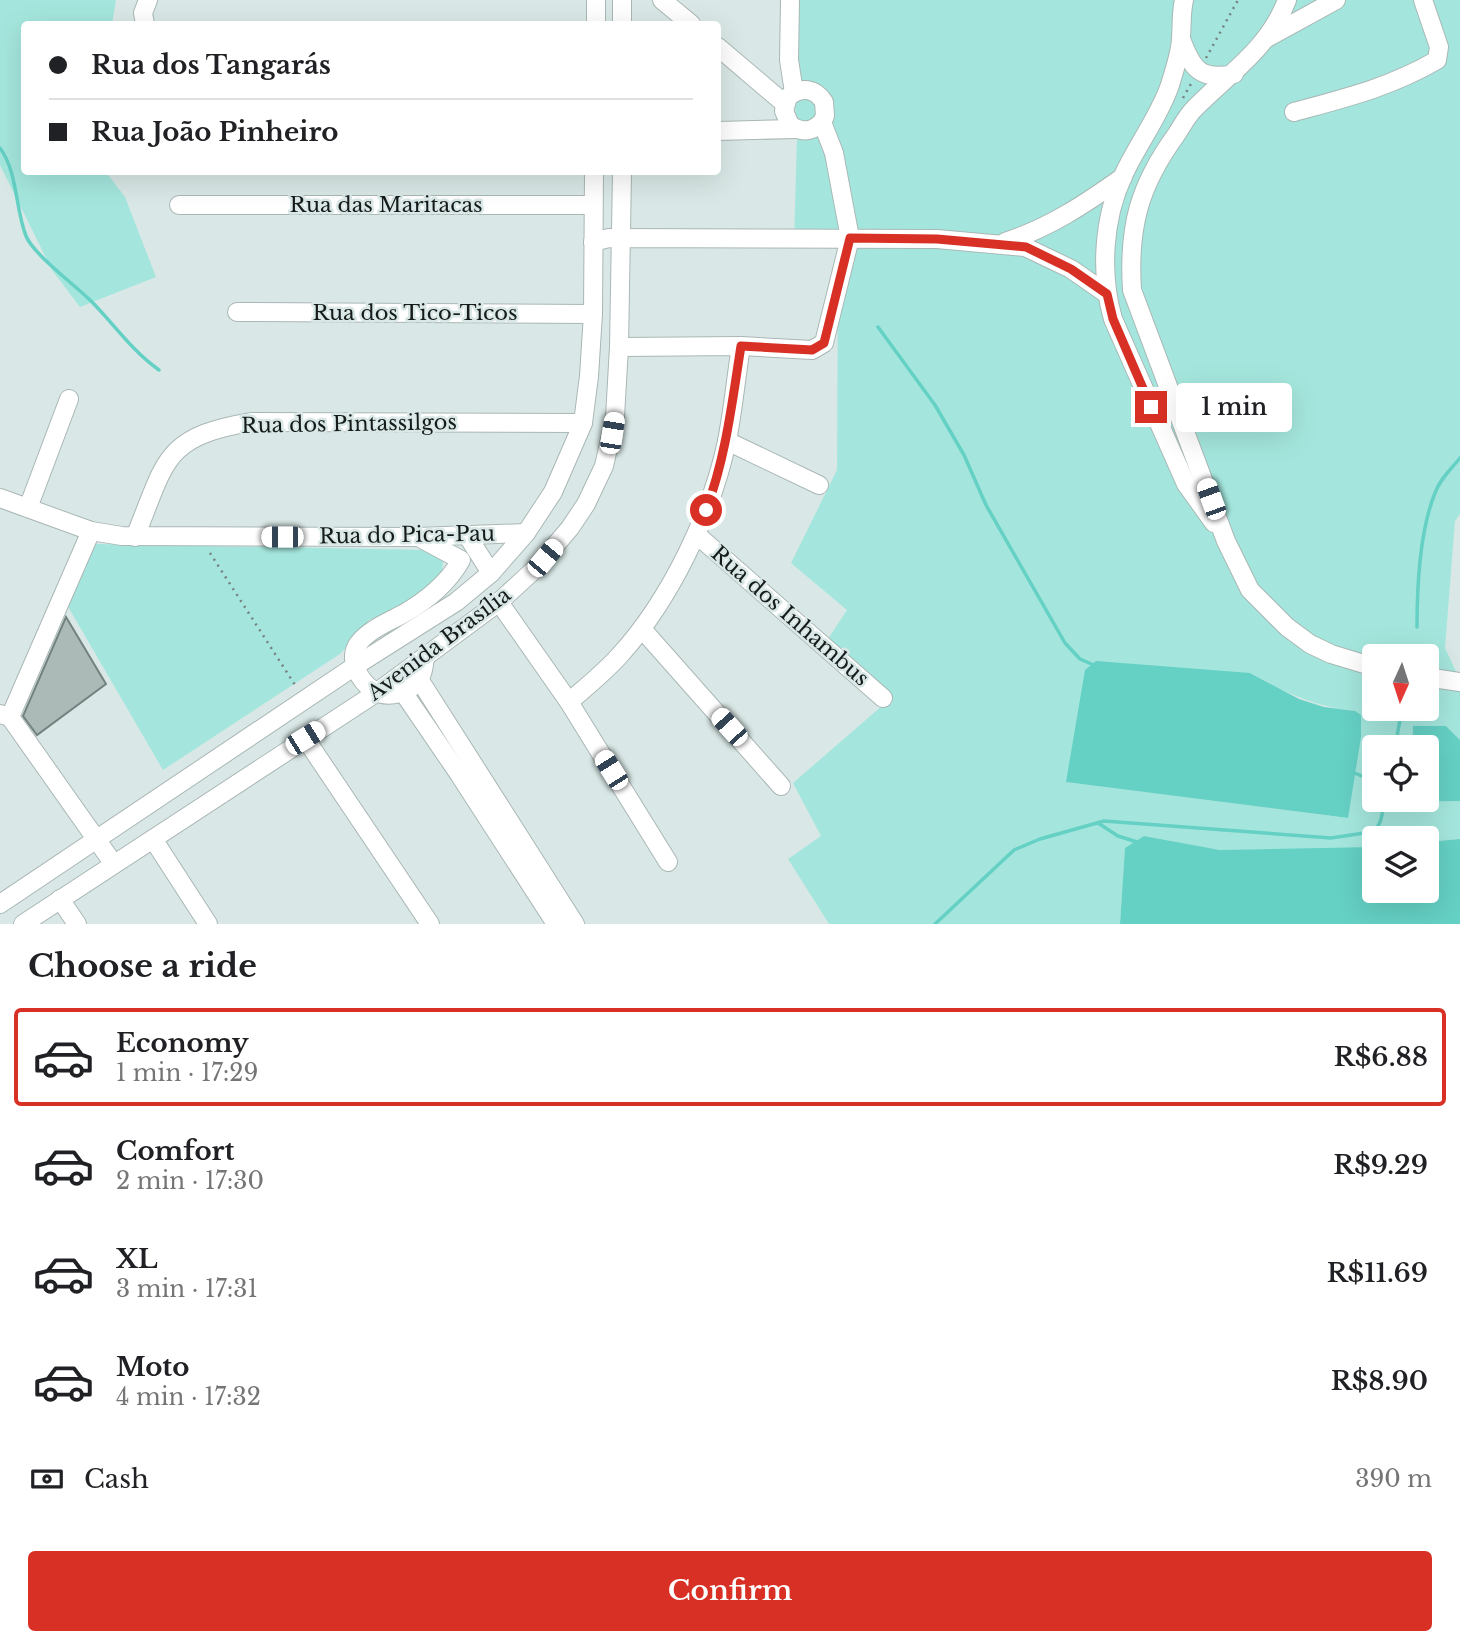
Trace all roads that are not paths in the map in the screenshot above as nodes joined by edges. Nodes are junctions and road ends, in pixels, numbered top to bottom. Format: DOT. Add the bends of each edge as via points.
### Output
graph roads {
  1 [pos="148,0"];
  2 [pos="596,0"];
  3 [pos="622,0"];
  4 [pos="662,0"];
  5 [pos="790,0"];
  6 [pos="1171,0"];
  7 [pos="1184,0"];
  8 [pos="1287,0"];
  9 [pos="1336,0"];
  10 [pos="1423,0"];
  11 [pos="144,21"];
  12 [pos="596,21"];
  13 [pos="622,21"];
  14 [pos="687,21"];
  15 [pos="1181,33"];
  16 [pos="1265,39"];
  17 [pos="721,49"];
  18 [pos="1234,74"];
  19 [pos="789,98"];
  20 [pos="1294,112"];
  21 [pos="822,122"];
  22 [pos="796,129"];
  23 [pos="721,131"];
  24 [pos="594,175"];
  25 [pos="619,175"];
  26 [pos="1123,177"];
  27 [pos="179,205"];
  28 [pos="593,205"];
  29 [pos="850,238"];
  30 [pos="620,239"];
  31 [pos="593,242"];
  32 [pos="995,245"];
  33 [pos="1107,294"];
  34 [pos="237,312"];
  35 [pos="593,314"];
  36 [pos="741,346"];
  37 [pos="619,347"];
  38 [pos="69,398"];
  39 [pos="583,423"];
  40 [pos="727,441"];
  41 [pos="819,485"];
  42 [pos="0,498"];
  43 [pos="28,508"];
  44 [pos="91,531"];
  45 [pos="526,533"];
  46 [pos="697,535"];
  47 [pos="135,537"];
  48 [pos="418,537"];
  49 [pos="471,538"];
  50 [pos="1226,541"];
  51 [pos="545,558"];
  52 [pos="461,559"];
  53 [pos="491,573"];
  54 [pos="499,603"];
  55 [pos="642,629"];
  56 [pos="425,657"];
  57 [pos="1362,663"];
  58 [pos="355,666"];
  59 [pos="419,679"];
  60 [pos="1439,679"];
  61 [pos="1460,682"];
  62 [pos="403,692"];
  63 [pos="376,693"];
  64 [pos="883,698"];
  65 [pos="432,701"];
  66 [pos="569,702"];
  67 [pos="416,711"];
  68 [pos="5,715"];
  69 [pos="305,738"];
  70 [pos="781,786"];
  71 [pos="97,838"];
  72 [pos="153,839"];
  73 [pos="668,862"];
  74 [pos="113,863"];
  75 [pos="60,899"];
  76 [pos="0,903"];
  77 [pos="23,924"];
  78 [pos="77,924"];
  79 [pos="208,924"];
  80 [pos="430,924"];
  81 [pos="556,924"];
  82 [pos="575,924"];
  1 -- 11 [label="street"];
  2 -- 12 [label="street"];
  3 -- 13 [label="street"];
  4 -- 14 [label="street"];
  5 -- 19 [label="street"];
  6 -- 15 [label="street"];
  7 -- 15 [label="street"];
  8 -- 16 [label="street"];
  9 -- 16 [label="street"];
  10 -- 20 [label="street" via="1439,47 1437,60 1381,88"];
  15 -- 18 [label="street" via="1188,59 1198,71 1214,77"];
  15 -- 26 [label="street" via="1161,106"];
  16 -- 18 [label="street"];
  17 -- 19 [label="street"];
  18 -- 50 [label="street" via="1192,111 1158,162 1143,190 1131,251 1132,290"];
  19 -- 21 [label="street" via="808,89 820,96 826,109"];
  19 -- 22 [label="street" via="786,118"];
  21 -- 22 [label="street" via="810,130"];
  21 -- 29 [label="street" via="834,153"];
  22 -- 23 [label="street"];
  24 -- 28 [label="street, Avenida Brasília"];
  25 -- 30 [label="street, Avenida Brasília"];
  26 -- 32 [label="street" via="1053,222"];
  26 -- 33 [label="street" via="1106,240"];
  27 -- 28 [label="street, Rua das Maritacas"];
  28 -- 31 [label="street, Avenida Brasília"];
  29 -- 30 [label="street"];
  29 -- 32 [label="street"];
  29 -- 36 [label="street" via="824,343 812,350"];
  30 -- 31 [label="street"];
  30 -- 37 [label="street, Avenida Brasília"];
  31 -- 35 [label="street, Avenida Brasília"];
  32 -- 33 [label="street" via="1026,247"];
  33 -- 50 [label="street" via="1113,319 1186,484"];
  34 -- 35 [label="street, Rua dos Tico-Ticos"];
  35 -- 39 [label="street, Avenida Brasília"];
  36 -- 37 [label="street"];
  36 -- 40 [label="street"];
  37 -- 51 [label="street, Avenida Brasília" via="615,417 604,466 586,505"];
  38 -- 43 [label="street"];
  39 -- 45 [label="street, Avenida Brasília" via="554,492"];
  39 -- 47 [label="street, Rua dos Pintassilgos" via="251,422 211,430 168,458"];
  40 -- 41 [label="street"];
  40 -- 46 [label="street"];
  42 -- 43 [label="street, Rua do Pica-Pau"];
  43 -- 44 [label="street, Rua do Pica-Pau"];
  44 -- 47 [label="street, Rua do Pica-Pau"];
  44 -- 68 [label="street"];
  45 -- 49 [label="street, Rua do Pica-Pau"];
  45 -- 51 [label="street" via="538,540"];
  45 -- 53 [label="street, Avenida Brasília"];
  46 -- 55 [label="street"];
  46 -- 64 [label="street, Rua dos Inhambus"];
  47 -- 48 [label="street, Rua do Pica-Pau"];
  48 -- 49 [label="street, Rua do Pica-Pau"];
  48 -- 52 [label="street"];
  49 -- 52 [label="street"];
  49 -- 53 [label="street"];
  50 -- 57 [label="street" via="1250,590 1287,627 1310,644"];
  51 -- 54 [label="street, Avenida Brasília"];
  52 -- 58 [label="street" via="446,582 362,639 355,651"];
  53 -- 58 [label="street, Avenida Brasília" via="416,629"];
  54 -- 56 [label="street, Avenida Brasília"];
  54 -- 66 [label="street"];
  55 -- 66 [label="street" via="620,656"];
  55 -- 70 [label="street"];
  56 -- 59 [label="street"];
  56 -- 63 [label="street, Avenida Brasília"];
  58 -- 63 [label="street"];
  58 -- 71 [label="street, Avenida Brasília"];
  59 -- 62 [label="street"];
  59 -- 65 [label="street"];
  60 -- 61 [label="street"];
  62 -- 63 [label="street"];
  62 -- 67 [label="street"];
  63 -- 69 [label="street, Avenida Brasília"];
  65 -- 67 [label="street"];
  65 -- 82 [label="street"];
  66 -- 73 [label="street"];
  67 -- 81 [label="street"];
  68 -- 71 [label="street"];
  69 -- 72 [label="street, Avenida Brasília"];
  69 -- 80 [label="street"];
  71 -- 74 [label="street"];
  71 -- 76 [label="street, Avenida Brasília"];
  72 -- 74 [label="street, Avenida Brasília"];
  72 -- 79 [label="street"];
  74 -- 75 [label="street, Avenida Brasília"];
  75 -- 77 [label="street, Avenida Brasília"];
  75 -- 78 [label="street"];
}
